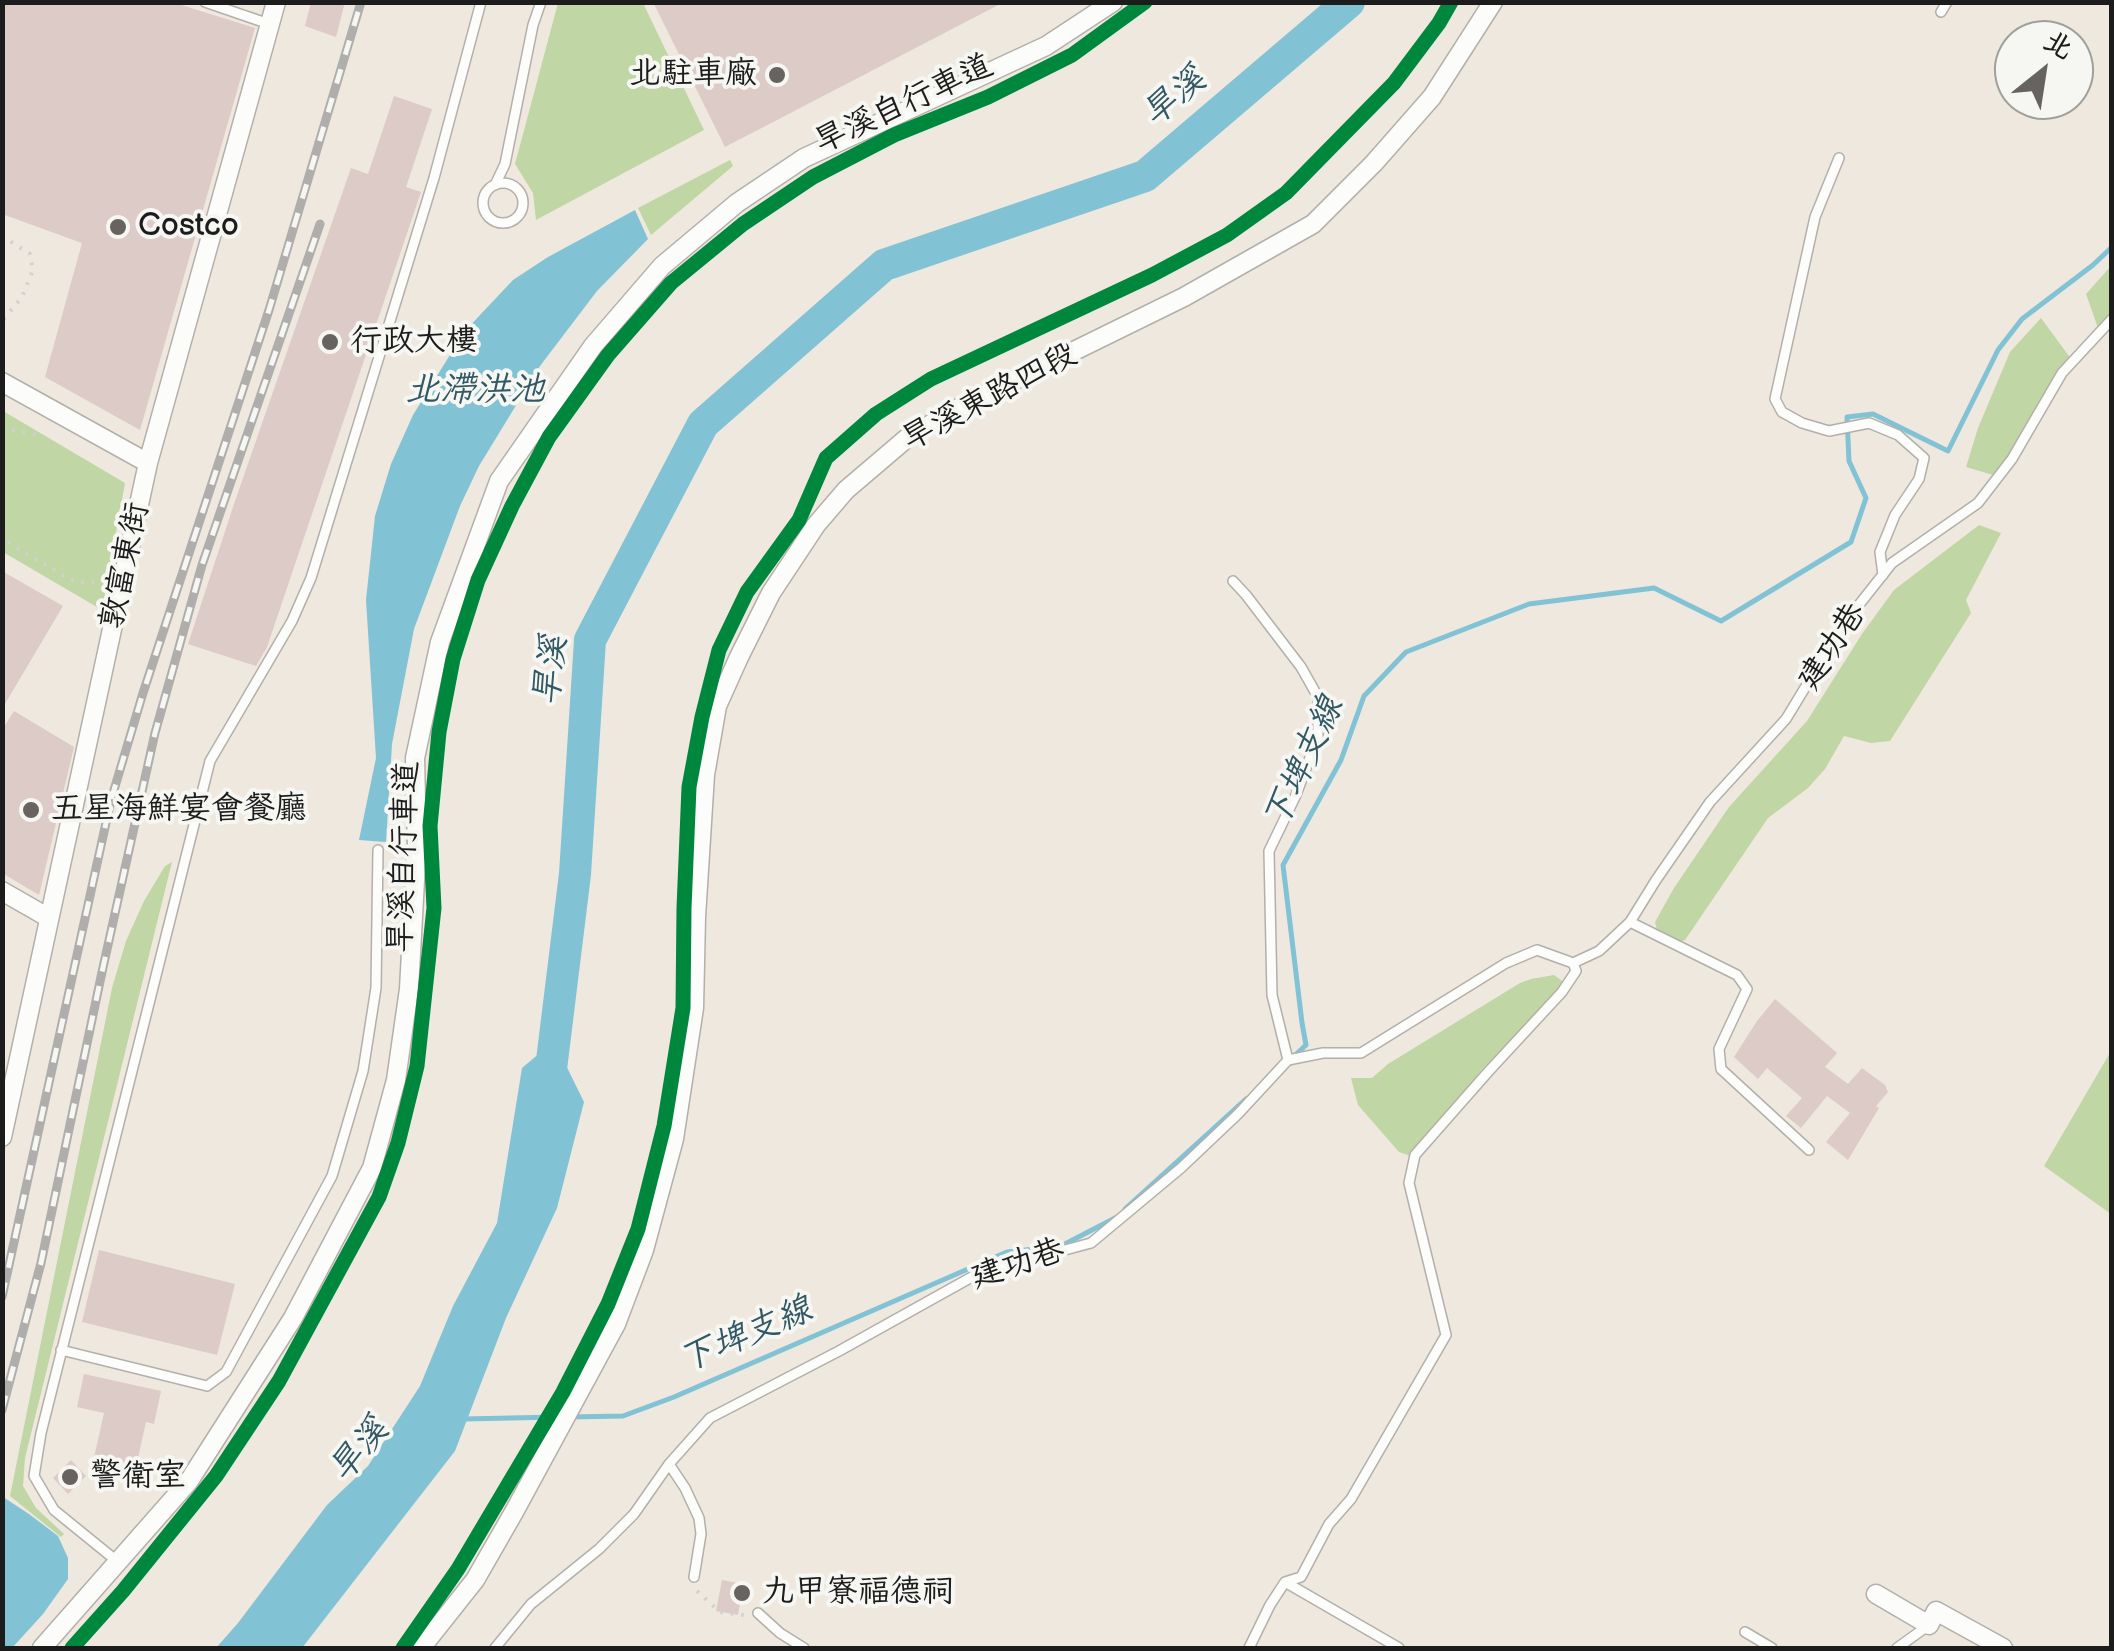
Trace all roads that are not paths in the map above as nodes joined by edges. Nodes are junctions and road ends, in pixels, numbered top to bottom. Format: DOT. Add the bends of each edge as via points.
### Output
graph roads {
  1 [pos="206,2"];
  2 [pos="276,2"];
  3 [pos="481,2"];
  4 [pos="541,2"];
  5 [pos="1112,2"];
  6 [pos="1493,2"];
  7 [pos="271,24"];
  8 [pos="1839,158"];
  9 [pos="505,164"];
  10 [pos="495,185"];
  11 [pos="514,186"];
  12 [pos="2112,319"];
  13 [pos="2,382"];
  14 [pos="148,463"];
  15 [pos="1883,575"];
  16 [pos="1233,581"];
  17 [pos="378,850"];
  18 [pos="2,891"];
  19 [pos="49,918"];
  20 [pos="1630,922"];
  21 [pos="1573,963"];
  22 [pos="1288,1060"];
  23 [pos="2,1137"];
  24 [pos="1809,1150"];
  25 [pos="62,1350"];
  26 [pos="668,1464"];
  27 [pos="118,1562"];
  28 [pos="694,1578"];
  29 [pos="1284,1582"];
  30 [pos="1876,1594"];
  31 [pos="758,1613"];
  32 [pos="1929,1624"];
  33 [pos="1745,1632"];
  34 [pos="42,1648"];
  35 [pos="422,1648"];
  36 [pos="495,1648"];
  37 [pos="804,1648"];
  38 [pos="1248,1648"];
  39 [pos="1399,1648"];
  40 [pos="1772,1648"];
  41 [pos="1896,1648"];
  42 [pos="2003,1648"];
  1 -- 7 [label="lane"];
  2 -- 7 [label="street, 敦富東街"];
  3 -- 25 [label="lane" via="434,178 310,578 210,761"];
  4 -- 9 [label="lane"];
  5 -- 27 [label="street" via="1046,46 804,158 738,203 662,266 593,346 499,481 440,642 415,758 409,989 396,1080 372,1168 293,1318 200,1464"];
  6 -- 35 [label="street, 旱溪東路四段" via="1432,98 1313,224 907,438 846,490 771,593 717,706 705,774 694,1008 674,1139 644,1250 616,1324 514,1512 475,1580"];
  7 -- 14 [label="street, 敦富東街"];
  8 -- 15 [label="lane" via="1816,217 1775,399 1802,424 1829,431 1868,423 1924,458 1880,552"];
  9 -- 10 [label="lane"];
  9 -- 11 [label="lane"];
  10 -- 11 [label="lane"];
  10 -- 11 [label="lane" via="483,206 502,223 522,210"];
  12 -- 15 [label="lane, 建功巷" via="2062,373 1978,503"];
  13 -- 14 [label="street"];
  14 -- 19 [label="street, 敦富東街"];
  15 -- 20 [label="lane, 建功巷" via="1843,625 1786,718 1710,802"];
  16 -- 22 [label="lane" via="1318,697 1318,736 1269,850 1272,995"];
  17 -- 25 [label="lane" via="376,988 363,1071 332,1176 226,1372 207,1386"];
  18 -- 19 [label="street"];
  19 -- 23 [label="street, 敦富東街"];
  20 -- 21 [label="lane, 建功巷"];
  20 -- 24 [label="lane" via="1737,975 1747,989 1719,1050 1720,1069"];
  21 -- 22 [label="lane" via="1537,950 1361,1053"];
  21 -- 29 [label="lane, 建功巷" via="1576,971 1562,992 1414,1155 1408,1183 1446,1336 1301,1577"];
  22 -- 26 [label="lane, 建功巷" via="1181,1168 1092,1243 979,1273 710,1418"];
  25 -- 27 [label="lane" via="34,1476 54,1510"];
  26 -- 28 [label="lane" via="699,1518"];
  26 -- 36 [label="lane, 建功巷" via="634,1514 531,1604"];
  27 -- 34 [label="street"];
  29 -- 38 [label="lane, 建功巷"];
  29 -- 39 [label="lane"];
  30 -- 32 [label="street"];
  31 -- 37 [label="lane"];
  32 -- 41 [label="lane"];
  32 -- 42 [label="street" via="1936,1611"];
  33 -- 40 [label="lane"];
}
